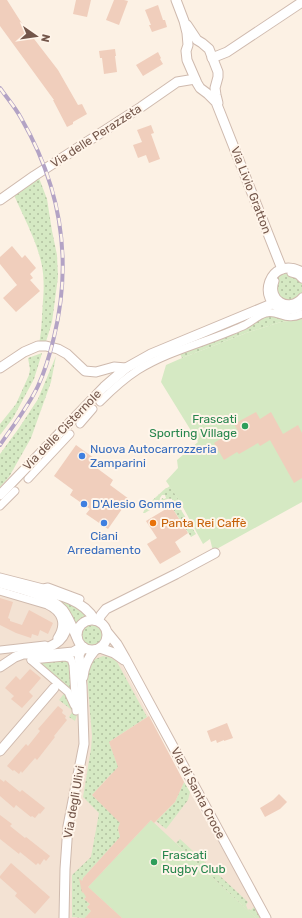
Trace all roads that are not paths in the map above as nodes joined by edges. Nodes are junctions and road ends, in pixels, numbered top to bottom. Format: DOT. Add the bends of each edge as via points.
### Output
graph roads {
  1 [pos="176,0"];
  2 [pos="302,2"];
  3 [pos="184,21"];
  4 [pos="212,57"];
  5 [pos="189,65"];
  6 [pos="218,77"];
  7 [pos="196,81"];
  8 [pos="177,82"];
  9 [pos="220,111"];
  10 [pos="0,200"];
  11 [pos="282,269"];
  12 [pos="302,272"];
  13 [pos="302,279"];
  14 [pos="302,297"];
  15 [pos="274,303"];
  16 [pos="302,305"];
  17 [pos="302,314"];
  18 [pos="0,368"];
  19 [pos="126,368"];
  20 [pos="100,402"];
  21 [pos="93,409"];
  22 [pos="80,424"];
  23 [pos="70,434"];
  24 [pos="28,479"];
  25 [pos="15,491"];
  26 [pos="0,495"];
  27 [pos="0,506"];
  28 [pos="215,552"];
  29 [pos="0,577"];
  30 [pos="0,583"];
  31 [pos="17,588"];
  32 [pos="0,591"];
  33 [pos="80,599"];
  34 [pos="68,618"];
  35 [pos="97,620"];
  36 [pos="108,633"];
  37 [pos="77,638"];
  38 [pos="82,647"];
  39 [pos="98,649"];
  40 [pos="0,650"];
  41 [pos="30,654"];
  42 [pos="0,667"];
  43 [pos="130,668"];
  44 [pos="82,686"];
  45 [pos="54,688"];
  46 [pos="76,711"];
  47 [pos="0,751"];
  48 [pos="64,918"];
  49 [pos="266,918"];
  1 -- 3 [label="street, Via Livio Gratton"];
  2 -- 4 [label="street" via="227,52"];
  3 -- 4 [label="street, Via Livio Gratton"];
  3 -- 5 [label="street, Via Livio Gratton"];
  4 -- 5 [label="street" via="199,47 194,48 190,53"];
  4 -- 6 [label="street, Via Livio Gratton"];
  5 -- 7 [label="street, Via Livio Gratton"];
  5 -- 8 [label="street"];
  6 -- 7 [label="street" via="210,86 204,86"];
  6 -- 9 [label="street, Via Livio Gratton" via="216,95"];
  7 -- 8 [label="street, Via delle Perazzeta"];
  7 -- 9 [label="street, Via Livio Gratton" via="216,102"];
  8 -- 10 [label="street, Via delle Perazzeta"];
  9 -- 11 [label="street, Via Livio Gratton"];
  11 -- 12 [label="street" via="291,267"];
  11 -- 15 [label="street" via="274,274 270,281 269,296"];
  13 -- 14 [label="street" via="293,273 283,273 276,279 273,288 276,297 283,303 293,304"];
  15 -- 16 [label="street" via="280,308 290,310"];
  15 -- 19 [label="street, Via delle Cisternole" via="151,354"];
  17 -- 20 [label="street" via="286,317 267,312 243,326 151,363 129,376"];
  18 -- 19 [label="street, Via delle Cisternole" via="24,352 38,346 46,346 66,354 85,371"];
  19 -- 26 [label="street, Via delle Cisternole" via="104,387"];
  21 -- 22 [label="street"];
  23 -- 24 [label="street"];
  25 -- 27 [label="street"];
  28 -- 35 [label="street" via="106,609"];
  29 -- 33 [label="street" via="48,587"];
  30 -- 31 [label="street"];
  31 -- 34 [label="street" via="48,600 58,606"];
  31 -- 35 [label="street" via="59,595 83,606"];
  32 -- 40 [label="street" via="53,608 58,613 62,625 61,632 52,643"];
  34 -- 37 [label="street"];
  34 -- 41 [label="street" via="64,636 60,640 46,649"];
  35 -- 36 [label="street" via="106,627"];
  35 -- 37 [label="street" via="85,621 79,628"];
  36 -- 39 [label="street" via="105,644"];
  36 -- 43 [label="street, Via di Santa Croce"];
  37 -- 38 [label="street"];
  38 -- 39 [label="street"];
  38 -- 41 [label="street" via="73,652"];
  38 -- 44 [label="street, Via degli Ulivi" via="79,655"];
  39 -- 43 [label="street" via="114,653"];
  39 -- 44 [label="street, Via degli Ulivi" via="89,657"];
  41 -- 42 [label="street" via="15,657"];
  43 -- 49 [label="street, Via di Santa Croce"];
  44 -- 48 [label="street, Via degli Ulivi" via="84,744 68,826 64,869"];
  45 -- 47 [label="street"];
  46 -- 46 [label="street" via="71,660 65,657 31,660 68,692"];
}
